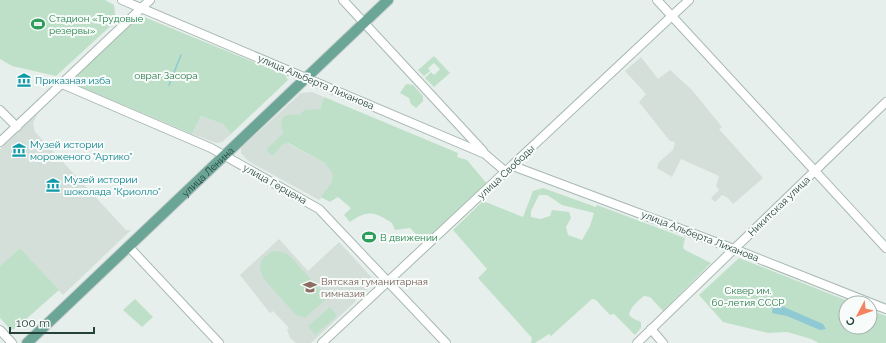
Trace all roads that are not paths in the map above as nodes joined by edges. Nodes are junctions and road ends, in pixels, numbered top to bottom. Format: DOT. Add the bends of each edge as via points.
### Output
graph roads {
  1 [pos="122,0"];
  2 [pos="150,0"];
  3 [pos="343,0"];
  4 [pos="388,0"];
  5 [pos="657,0"];
  6 [pos="689,0"];
  7 [pos="140,9"];
  8 [pos="672,16"];
  9 [pos="364,23"];
  10 [pos="306,77"];
  11 [pos="62,84"];
  12 [pos="886,102"];
  13 [pos="0,110"];
  14 [pos="16,127"];
  15 [pos="0,142"];
  16 [pos="485,154"];
  17 [pos="224,155"];
  18 [pos="513,166"];
  19 [pos="815,170"];
  20 [pos="506,172"];
  21 [pos="128,246"];
  22 [pos="886,248"];
  23 [pos="734,249"];
  24 [pos="388,281"];
  25 [pos="886,309"];
  26 [pos="651,329"];
  27 [pos="0,330"];
  28 [pos="12,343"];
  29 [pos="27,343"];
  30 [pos="219,343"];
  31 [pos="322,343"];
  32 [pos="446,343"];
  33 [pos="636,343"];
  34 [pos="663,343"];
  1 -- 7 [label="street, улица Альберта Лиханова"];
  2 -- 7 [label="street"];
  3 -- 9 [label="street"];
  4 -- 9 [label="main road, улица Ленина"];
  5 -- 8 [label="street"];
  6 -- 8 [label="street, улица Свободы"];
  7 -- 10 [label="street, улица Альберта Лиханова"];
  7 -- 11 [label="street"];
  8 -- 18 [label="street, улица Свободы"];
  8 -- 19 [label="street"];
  9 -- 10 [label="main road, улица Ленина"];
  9 -- 16 [label="street"];
  10 -- 16 [label="street, улица Альберта Лиханова"];
  10 -- 17 [label="main road, улица Ленина"];
  11 -- 14 [label="street"];
  11 -- 17 [label="street, улица Герцена"];
  12 -- 19 [label="street, Никитская улица"];
  13 -- 14 [label="street"];
  14 -- 15 [label="street"];
  16 -- 20 [label="street, улица Альберта Лиханова"];
  17 -- 21 [label="main road, улица Ленина"];
  17 -- 24 [label="street, улица Герцена" via="319,209"];
  18 -- 20 [label="street, улица Свободы"];
  18 -- 23 [label="street, улица Альберта Лиханова"];
  19 -- 22 [label="street"];
  19 -- 23 [label="street, Никитская улица"];
  20 -- 24 [label="street, улица Свободы"];
  21 -- 29 [label="main road, улица Ленина"];
  21 -- 30 [label="street"];
  23 -- 25 [label="street, улица Альберта Лиханова"];
  23 -- 26 [label="street, Никитская улица"];
  24 -- 31 [label="street, улица Свободы"];
  24 -- 32 [label="street, улица Герцена"];
  26 -- 33 [label="street, Никитская улица"];
  26 -- 34 [label="street"];
  27 -- 28 [label="street"];
}
